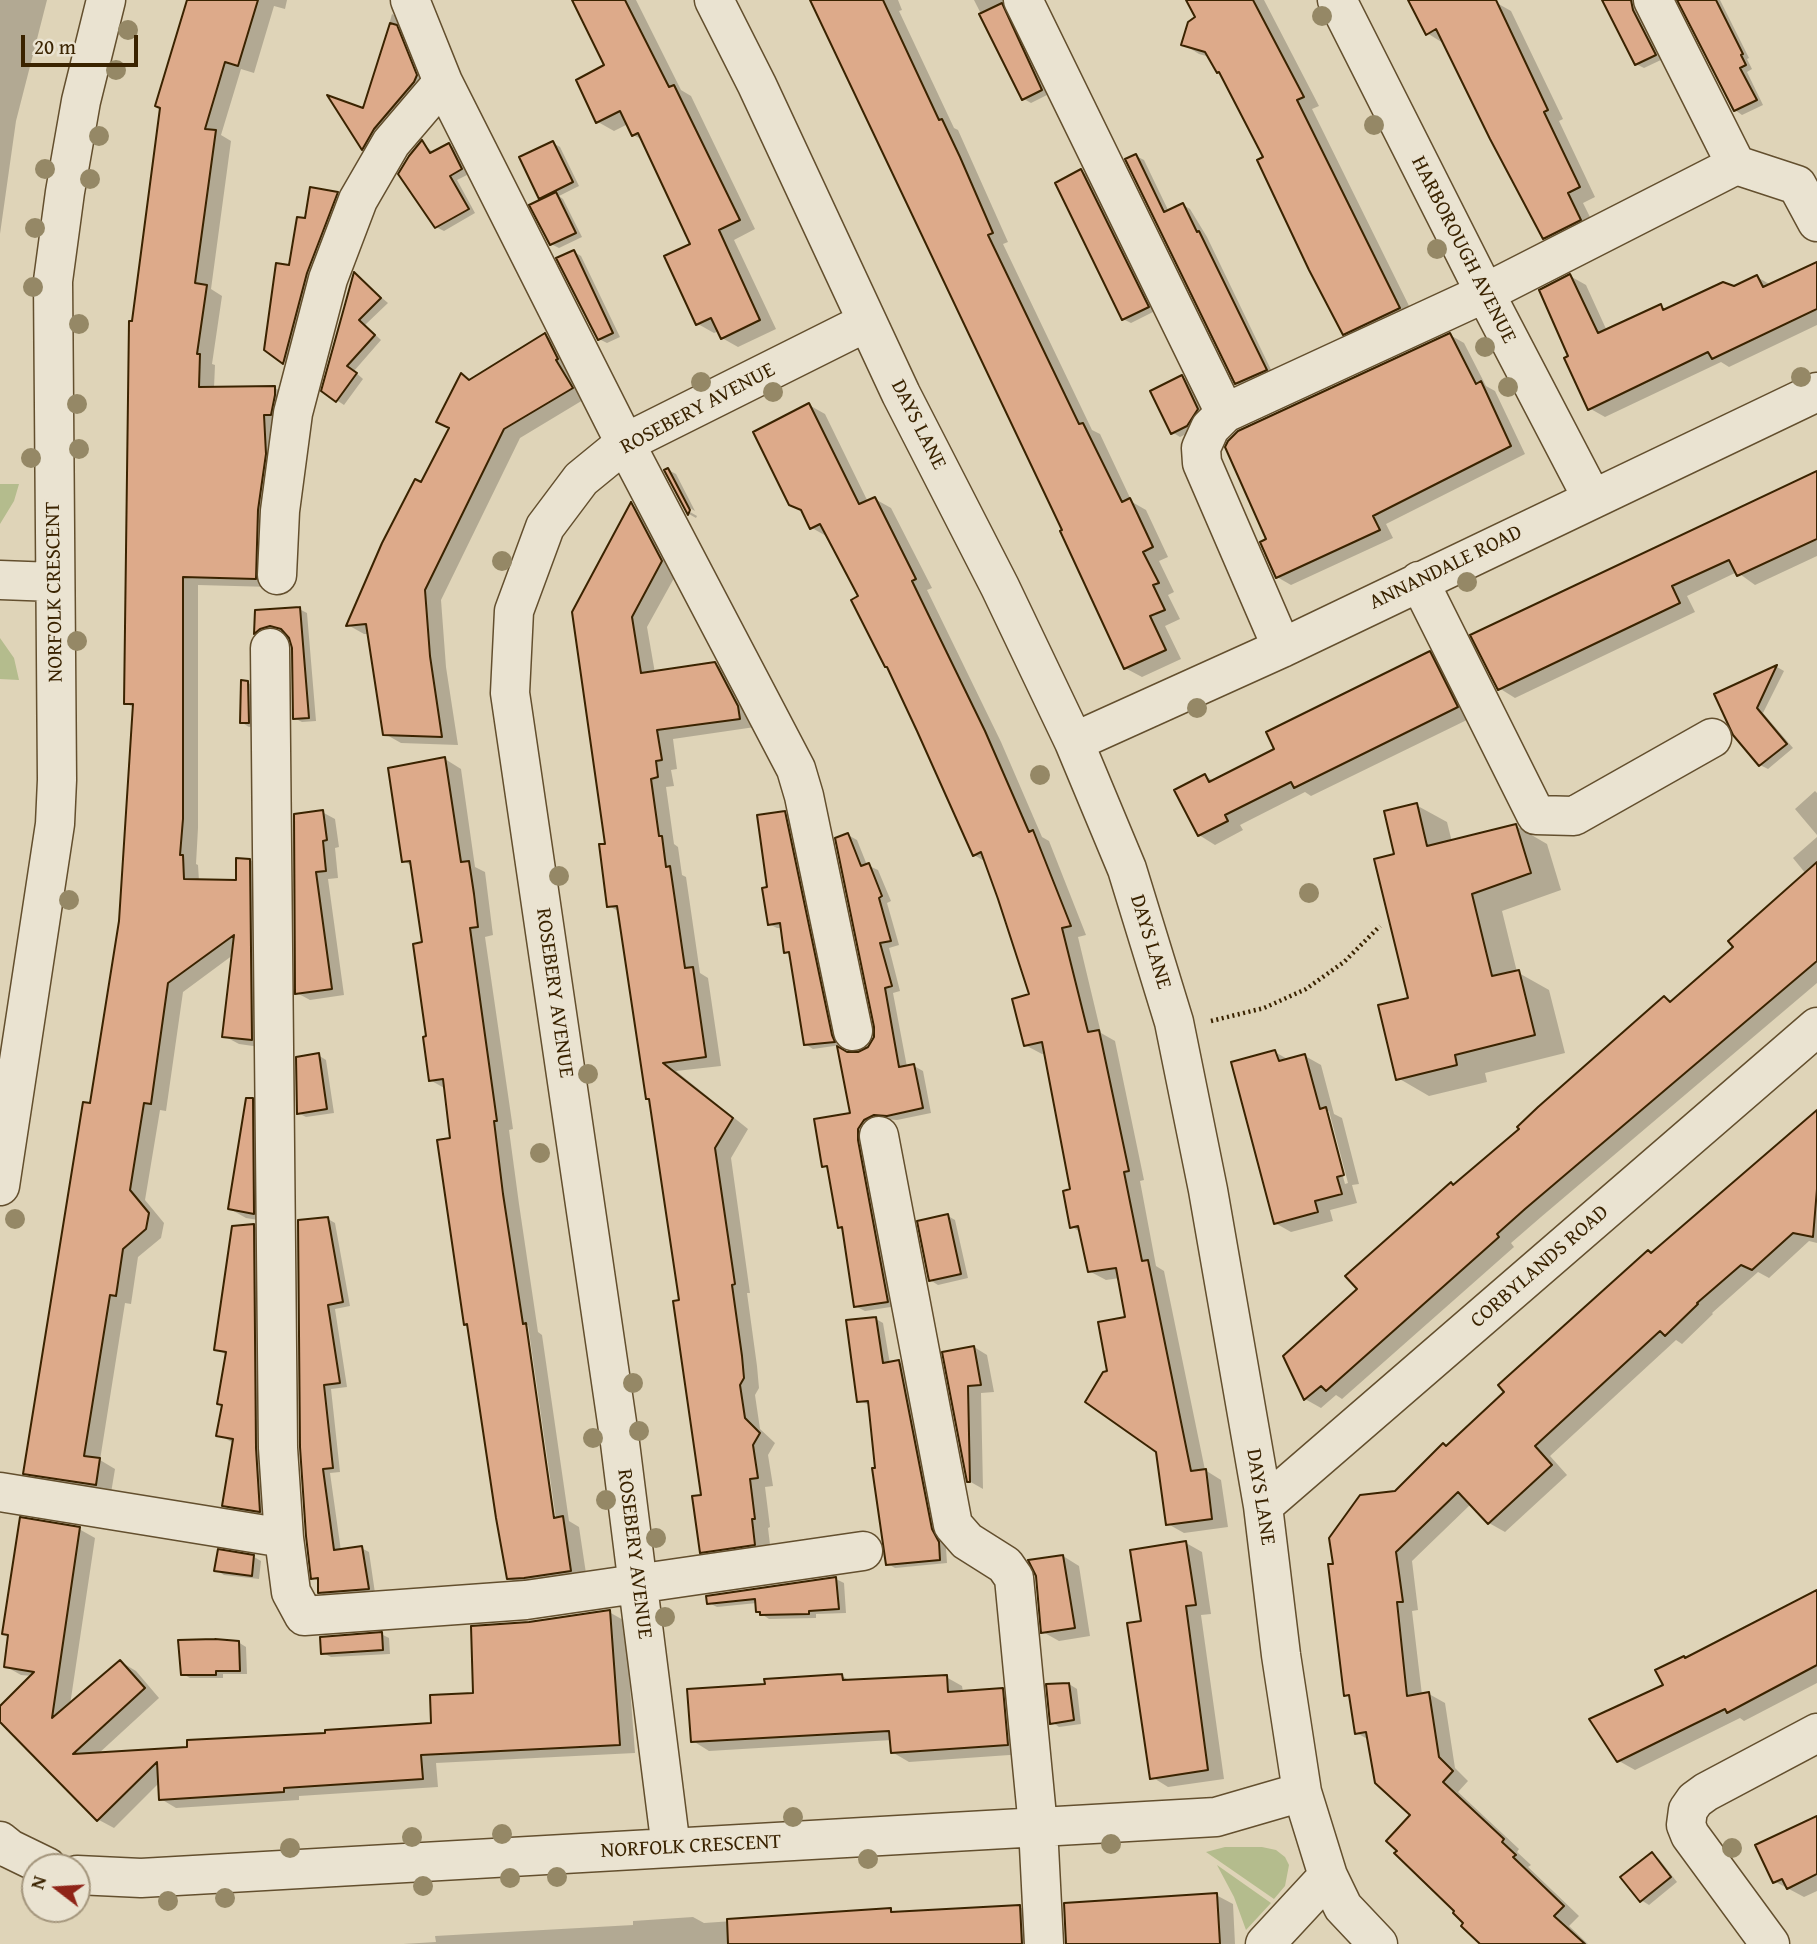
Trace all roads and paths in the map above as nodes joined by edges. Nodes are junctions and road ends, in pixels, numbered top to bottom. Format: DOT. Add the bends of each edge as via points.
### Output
graph roads {
  1 [pos="106,0"];
  2 [pos="410,0"];
  3 [pos="714,0"];
  4 [pos="1023,0"];
  5 [pos="1337,0"];
  6 [pos="1653,0"];
  7 [pos="443,82"];
  8 [pos="1736,165"];
  9 [pos="1817,222"];
  10 [pos="1485,293"];
  11 [pos="867,322"];
  12 [pos="1817,392"];
  13 [pos="1225,413"];
  14 [pos="625,443"];
  15 [pos="1592,498"];
  16 [pos="277,576"];
  17 [pos="0,580"];
  18 [pos="1419,581"];
  19 [pos="54,582"];
  20 [pos="270,648"];
  21 [pos="1282,648"];
  22 [pos="1712,738"];
  23 [pos="1074,743"];
  24 [pos="1380,926"];
  25 [pos="1817,1027"];
  26 [pos="1175,1028"];
  27 [pos="853,1031"];
  28 [pos="879,1136"];
  29 [pos="0,1186"];
  30 [pos="0,1492"];
  31 [pos="1263,1506"];
  32 [pos="284,1538"];
  33 [pos="863,1551"];
  34 [pos="639,1583"];
  35 [pos="1817,1733"];
  36 [pos="1302,1792"];
  37 [pos="1038,1827"];
  38 [pos="0,1841"];
  39 [pos="671,1848"];
  40 [pos="21,1854"];
  41 [pos="91,1876"];
  42 [pos="1328,1877"];
  43 [pos="1044,1944"];
  44 [pos="1265,1944"];
  45 [pos="1378,1944"];
  46 [pos="1770,1944"];
  1 -- 19 [label="street, NORFOLK CRESCENT" via="81,101 53,281"];
  2 -- 7 [label="street"];
  3 -- 11 [label="street, DAYS LANE"];
  4 -- 13 [label="street"];
  5 -- 10 [label="street, HARBOROUGH AVENUE"];
  6 -- 8 [label="street"];
  7 -- 14 [label="street"];
  7 -- 16 [label="street" via="391,143 358,200 328,279 293,413"];
  8 -- 9 [label="street" via="1797,185"];
  8 -- 10 [label="street"];
  10 -- 13 [label="street"];
  10 -- 15 [label="street, HARBOROUGH AVENUE"];
  11 -- 14 [label="street, ROSEBERY AVENUE"];
  11 -- 23 [label="street, DAYS LANE"];
  12 -- 15 [label="street, ANNANDALE ROAD"];
  13 -- 21 [label="street" via="1210,428 1201,448 1202,463"];
  14 -- 27 [label="street" via="796,769"];
  14 -- 34 [label="street, ROSEBERY AVENUE" via="581,479 545,527 514,611 510,693"];
  15 -- 18 [label="street, ANNANDALE ROAD"];
  17 -- 19 [label="street"];
  18 -- 21 [label="street, ANNANDALE ROAD"];
  18 -- 22 [label="street" via="1536,815 1574,816"];
  19 -- 29 [label="street, NORFOLK CRESCENT" via="55,824"];
  20 -- 32 [label="street" via="278,1448"];
  21 -- 23 [label="street, ANNANDALE ROAD"];
  23 -- 26 [label="street, DAYS LANE" via="1127,869"];
  24 -- 26 [label="path" via="1344,962 1306,989 1264,1008"];
  25 -- 31 [label="street, CORBYLANDS ROAD"];
  26 -- 31 [label="street, DAYS LANE"];
  28 -- 37 [label="street" via="953,1525 967,1541 1005,1565 1014,1578"];
  30 -- 32 [label="street"];
  31 -- 36 [label="street, DAYS LANE"];
  32 -- 34 [label="street" via="291,1592 304,1616 526,1600"];
  33 -- 34 [label="street"];
  34 -- 39 [label="street, ROSEBERY AVENUE"];
  35 -- 46 [label="street" via="1706,1792 1688,1810 1690,1835"];
  36 -- 37 [label="street, NORFOLK CRESCENT" via="1216,1817"];
  36 -- 42 [label="street, DAYS LANE"];
  37 -- 39 [label="street, NORFOLK CRESCENT"];
  37 -- 43 [label="street"];
  38 -- 40 [label="street"];
  39 -- 41 [label="street, NORFOLK CRESCENT" via="141,1878"];
  42 -- 44 [label="street"];
  42 -- 45 [label="street, DAYS LANE" via="1343,1908"];
}
